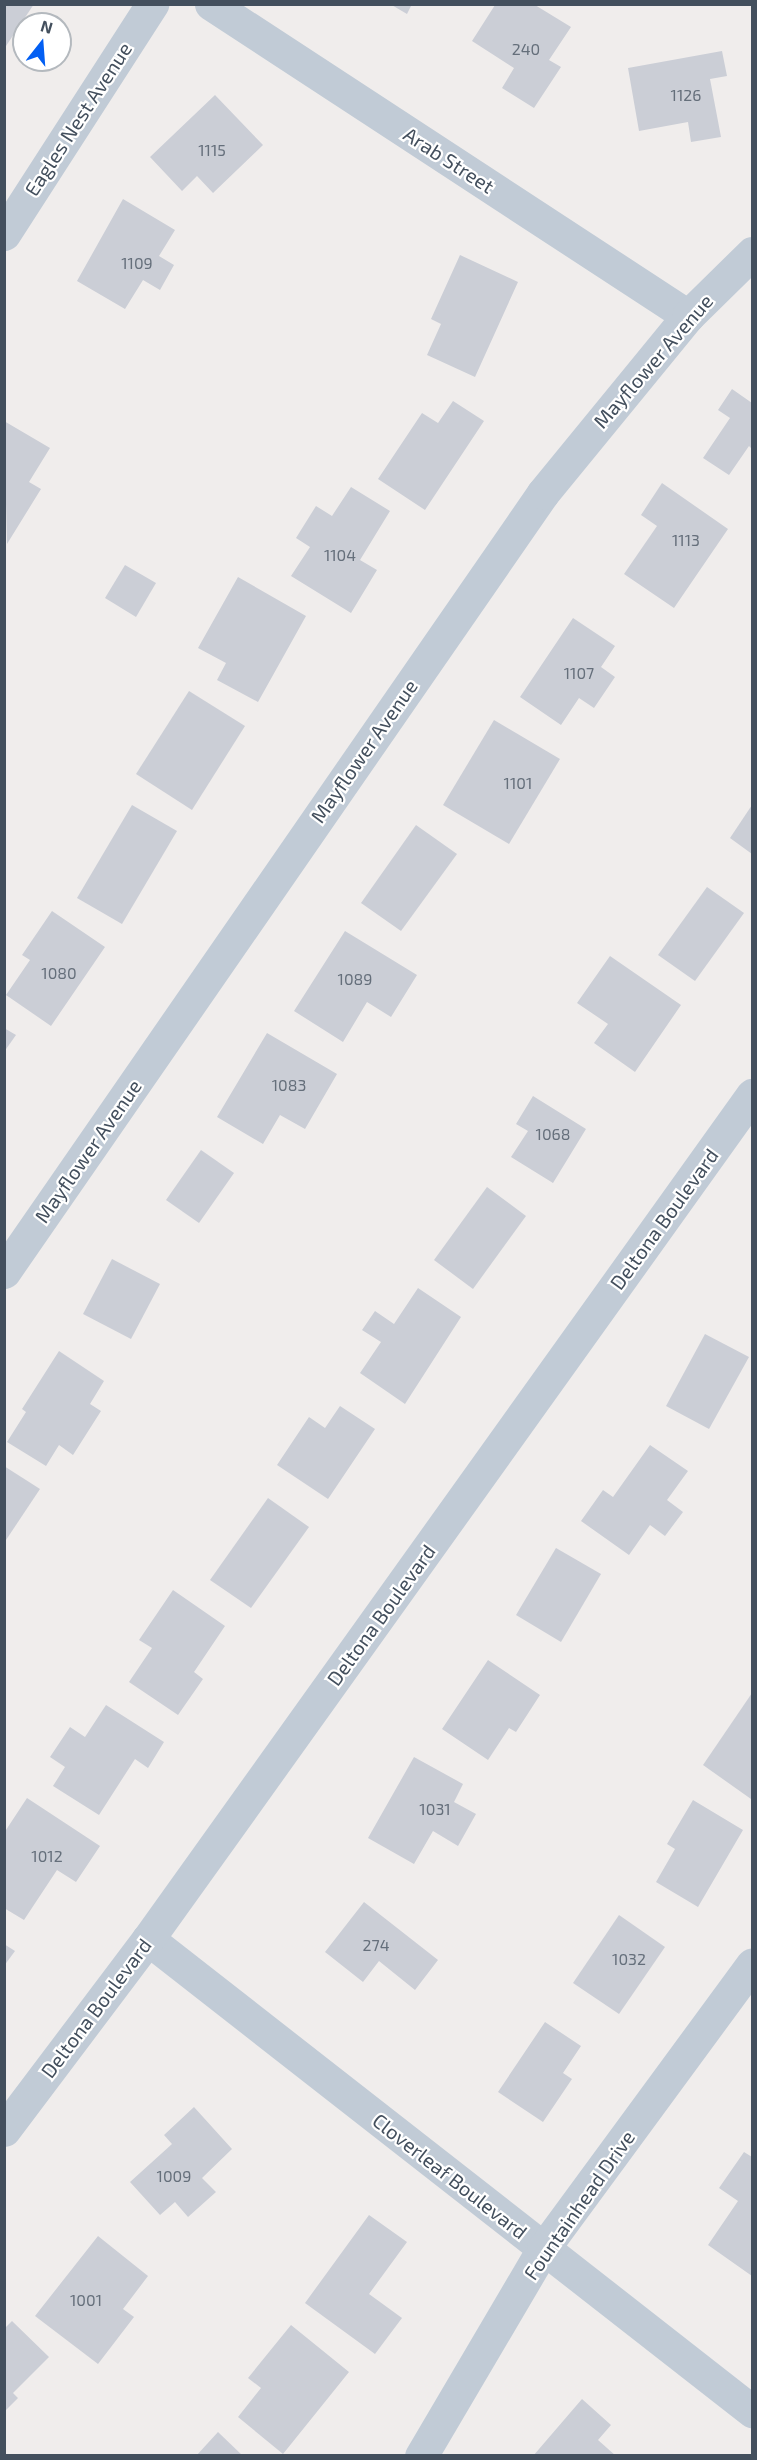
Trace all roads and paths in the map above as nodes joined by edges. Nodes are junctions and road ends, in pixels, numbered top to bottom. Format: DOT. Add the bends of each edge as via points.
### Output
graph roads {
  1 [pos="152,4"];
  2 [pos="211,4"];
  3 [pos="4,234"];
  4 [pos="753,252"];
  5 [pos="688,316"];
  6 [pos="753,1095"];
  7 [pos="4,1272"];
  8 [pos="148,1940"];
  9 [pos="753,1965"];
  10 [pos="4,2130"];
  11 [pos="543,2249"];
  12 [pos="753,2411"];
  13 [pos="421,2456"];
  1 -- 3 [label="street, Eagles Nest Avenue"];
  2 -- 5 [label="street, Arab Street"];
  4 -- 5 [label="street, Mayflower Avenue"];
  5 -- 7 [label="street, Mayflower Avenue" via="543,493"];
  6 -- 8 [label="street, Deltona Boulevard"];
  8 -- 10 [label="street, Deltona Boulevard"];
  8 -- 11 [label="street, Cloverleaf Boulevard"];
  9 -- 11 [label="street, Fountainhead Drive"];
  11 -- 12 [label="street, Cloverleaf Boulevard"];
  11 -- 13 [label="street, Fountainhead Drive"];
}
